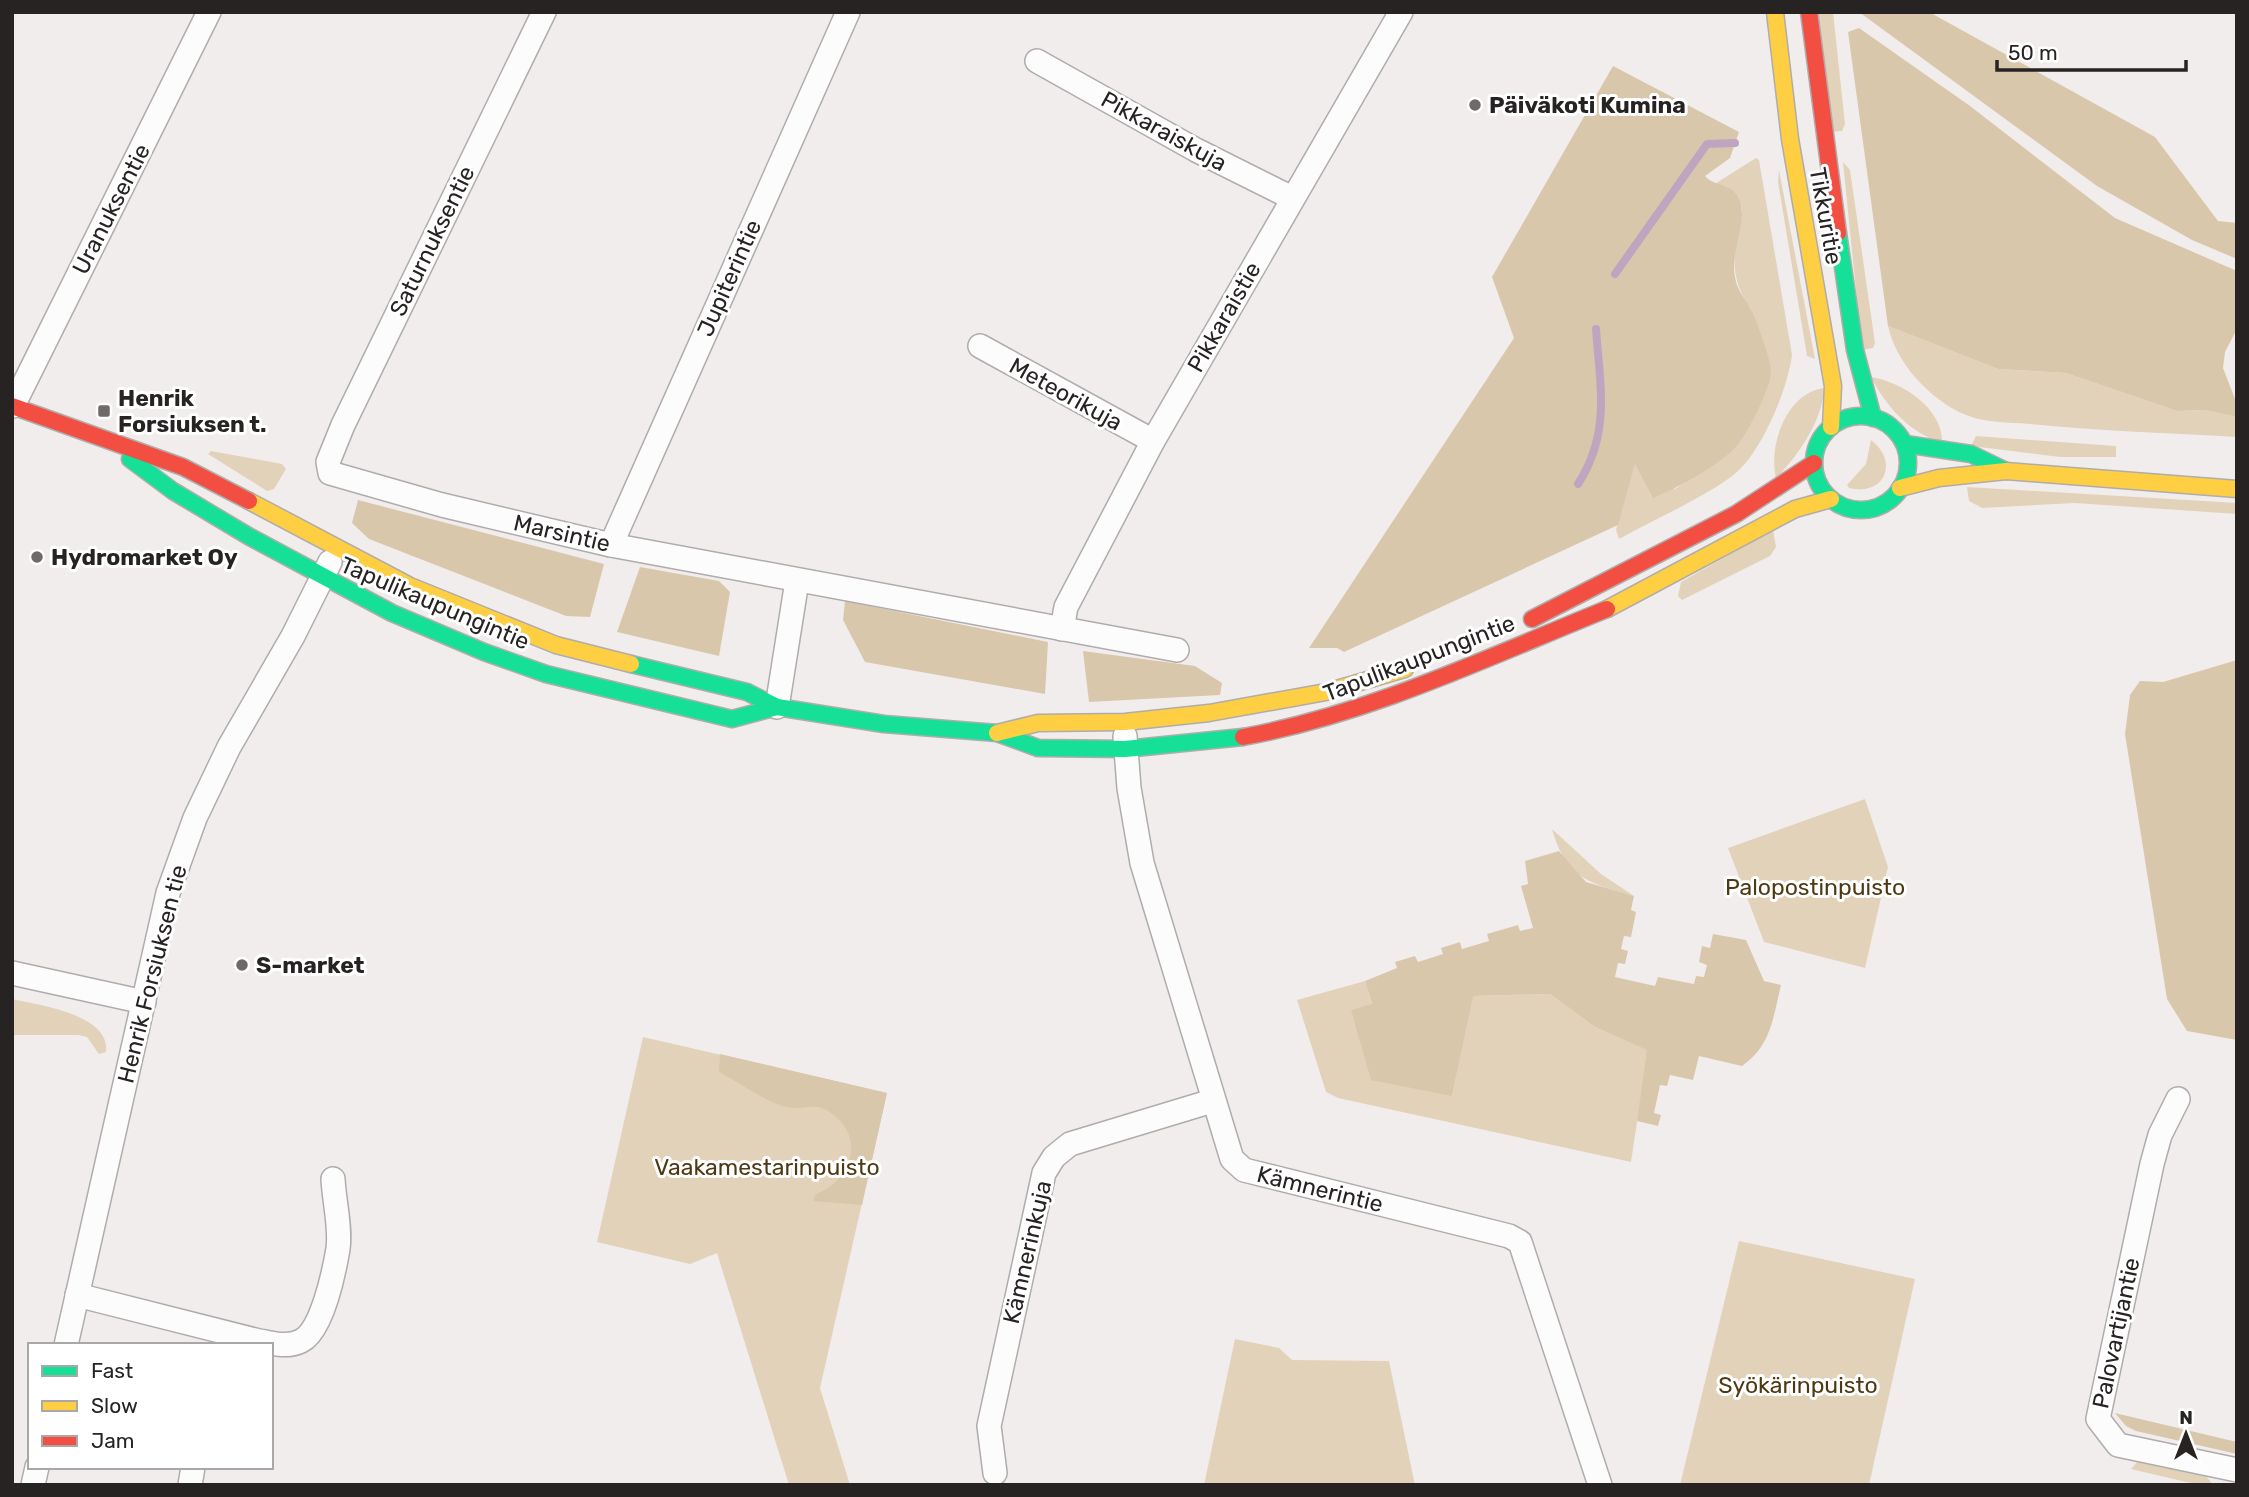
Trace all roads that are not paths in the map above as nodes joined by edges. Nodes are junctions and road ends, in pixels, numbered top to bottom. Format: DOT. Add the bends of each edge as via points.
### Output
graph roads {
  1 [pos="209,12"];
  2 [pos="544,12"];
  3 [pos="848,12"];
  4 [pos="1401,12"];
  5 [pos="1775,12"];
  6 [pos="1810,12"];
  7 [pos="1037,61"];
  8 [pos="1292,198"];
  9 [pos="979,346"];
  10 [pos="12,406"];
  11 [pos="1873,418"];
  12 [pos="1831,427"];
  13 [pos="1153,441"];
  14 [pos="107,442"];
  15 [pos="1905,444"];
  16 [pos="1814,463"];
  17 [pos="2006,471"];
  18 [pos="330,472"];
  19 [pos="1900,488"];
  20 [pos="2237,489"];
  21 [pos="1831,499"];
  22 [pos="611,545"];
  23 [pos="336,550"];
  24 [pos="321,578"];
  25 [pos="797,581"];
  26 [pos="1516,626"];
  27 [pos="1062,629"];
  28 [pos="1177,650"];
  29 [pos="1420,663"];
  30 [pos="777,707"];
  31 [pos="1125,722"];
  32 [pos="997,733"];
  33 [pos="1125,749"];
  34 [pos="12,973"];
  35 [pos="144,1002"];
  36 [pos="2178,1099"];
  37 [pos="1212,1101"];
  38 [pos="333,1179"];
  39 [pos="77,1295"];
  40 [pos="219,1339"];
  41 [pos="66,1343"];
  42 [pos="259,1343"];
  43 [pos="273,1344"];
  44 [pos="2237,1470"];
  45 [pos="995,1473"];
  46 [pos="1600,1485"];
  1 -- 10 [label="street, Uranuksentie"];
  2 -- 18 [label="street, Saturnuksentie" via="343,425 328,462"];
  3 -- 22 [label="street, Jupiterintie"];
  4 -- 8 [label="street, Pikkaraistie"];
  5 -- 12 [label="main road, Tikkuritie" via="1790,139 1833,386"];
  6 -- 11 [label="main road, Tikkuritie" via="1850,326"];
  7 -- 8 [label="street, Pikkaraiskuja"];
  8 -- 13 [label="street, Pikkaraistie"];
  9 -- 13 [label="street, Meteorikuja"];
  10 -- 14 [label="main road, Tapulikaupungintie"];
  11 -- 12 [label="main road" via="1854,417"];
  11 -- 15 [label="main road" via="1896,431"];
  12 -- 16 [label="main road" via="1818,445"];
  13 -- 27 [label="street, Pikkaraistie" via="1066,607"];
  14 -- 23 [label="main road, Tapulikaupungintie" via="183,467"];
  14 -- 24 [label="main road, Tapulikaupungintie" via="173,491"];
  15 -- 17 [label="main road" via="1970,454"];
  15 -- 19 [label="main road" via="1907,467"];
  16 -- 21 [label="main road"];
  16 -- 26 [label="main road, Tapulikaupungintie" via="1703,533"];
  17 -- 19 [label="main road" via="1969,478 1938,477"];
  17 -- 20 [label="main road"];
  18 -- 22 [label="street, Marsintie" via="442,505"];
  19 -- 21 [label="main road" via="1883,506 1866,511 1850,510"];
  21 -- 33 [label="main road, Tapulikaupungintie" via="1795,509 1611,607 1384,700 1297,727 1213,742"];
  22 -- 25 [label="street, Marsintie"];
  23 -- 24 [label="street, Henrik Forsiuksen tie"];
  23 -- 30 [label="main road, Tapulikaupungintie" via="545,641 747,692"];
  24 -- 30 [label="main road, Tapulikaupungintie" via="484,652 546,674 732,719"];
  24 -- 35 [label="street, Henrik Forsiuksen tie" via="195,818 167,894"];
  25 -- 27 [label="street, Marsintie"];
  25 -- 30 [label="street"];
  27 -- 28 [label="street, Marsintie"];
  29 -- 31 [label="main road, Tapulikaupungintie" via="1326,692"];
  30 -- 32 [label="main road, Tapulikaupungintie" via="884,724"];
  31 -- 32 [label="main road, Tapulikaupungintie" via="1038,723"];
  31 -- 33 [label="street, Kämnerintie"];
  32 -- 33 [label="main road, Tapulikaupungintie" via="1038,748"];
  33 -- 37 [label="street, Kämnerintie" via="1142,863"];
  34 -- 35 [label="street"];
  35 -- 39 [label="street, Henrik Forsiuksen tie"];
  36 -- 44 [label="street, Palovartijantie" via="2152,1164 2098,1419 2118,1445"];
  37 -- 45 [label="street, Kämnerinkuja" via="1070,1144 1044,1173 989,1426"];
  37 -- 46 [label="street, Kämnerintie" via="1232,1159 1244,1170 1520,1242"];
  38 -- 43 [label="street" via="338,1247 314,1331 289,1346"];
  39 -- 40 [label="street"];
  39 -- 41 [label="street, Henrik Forsiuksen tie"];
  40 -- 42 [label="street"];
}
